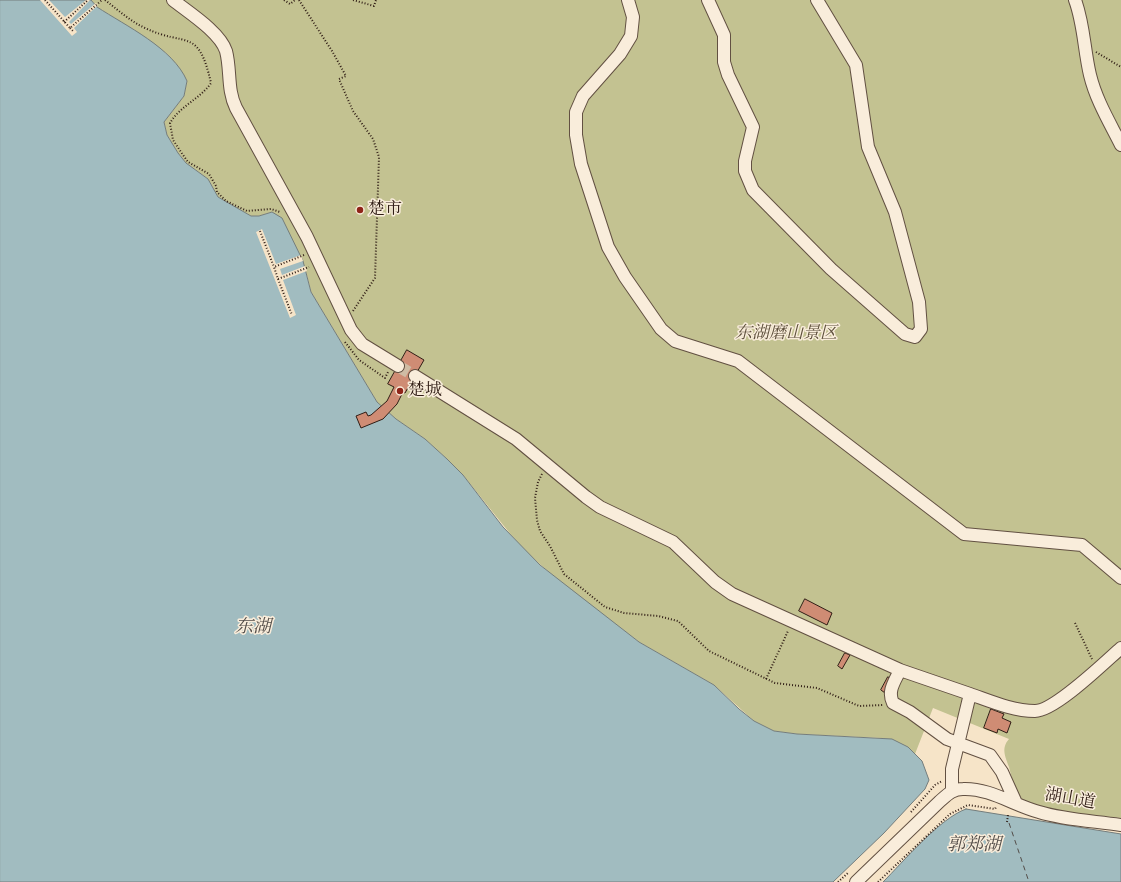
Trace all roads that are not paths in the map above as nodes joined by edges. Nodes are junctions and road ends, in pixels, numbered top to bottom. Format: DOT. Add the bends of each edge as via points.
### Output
graph roads {
  1 [pos="628,0"];
  2 [pos="708,0"];
  3 [pos="817,0"];
  4 [pos="1075,0"];
  5 [pos="175,2"];
  6 [pos="1121,145"];
  7 [pos="395,365"];
  8 [pos="415,376"];
  9 [pos="1121,578"];
  10 [pos="1121,648"];
  11 [pos="900,670"];
  12 [pos="970,694"];
  13 [pos="957,744"];
  14 [pos="952,790"];
  15 [pos="1016,803"];
  16 [pos="1121,825"];
  17 [pos="856,882"];
  1 -- 9 [label="street" via="633,18 631,36 620,54 583,96 576,112 576,135 581,164 608,247 625,277 661,329 675,340 738,360 964,534 1082,545"];
  2 -- 3 [label="street" via="724,35 724,62 728,75 753,127 745,161 745,171 753,190 831,269 905,334 915,337 921,329 919,302 895,212 868,147 856,65"];
  4 -- 6 [label="street" via="1084,30 1093,84"];
  5 -- 7 [label="street" via="207,27 226,50 231,99 307,237 346,322 362,344"];
  8 -- 11 [label="street" via="516,439 600,507 673,542 722,588"];
  10 -- 12 [label="street" via="1052,705 1036,711 1010,707"];
  11 -- 12 [label="street"];
  11 -- 13 [label="street" via="891,690 890,697 893,703"];
  12 -- 13 [label="street"];
  13 -- 14 [label="street" via="951,776"];
  13 -- 15 [label="street" via="986,753 993,758"];
  14 -- 15 [label="street, 湖山道" via="968,789"];
  14 -- 17 [label="street"];
  15 -- 16 [label="street, 湖山道" via="1043,814"];
}
